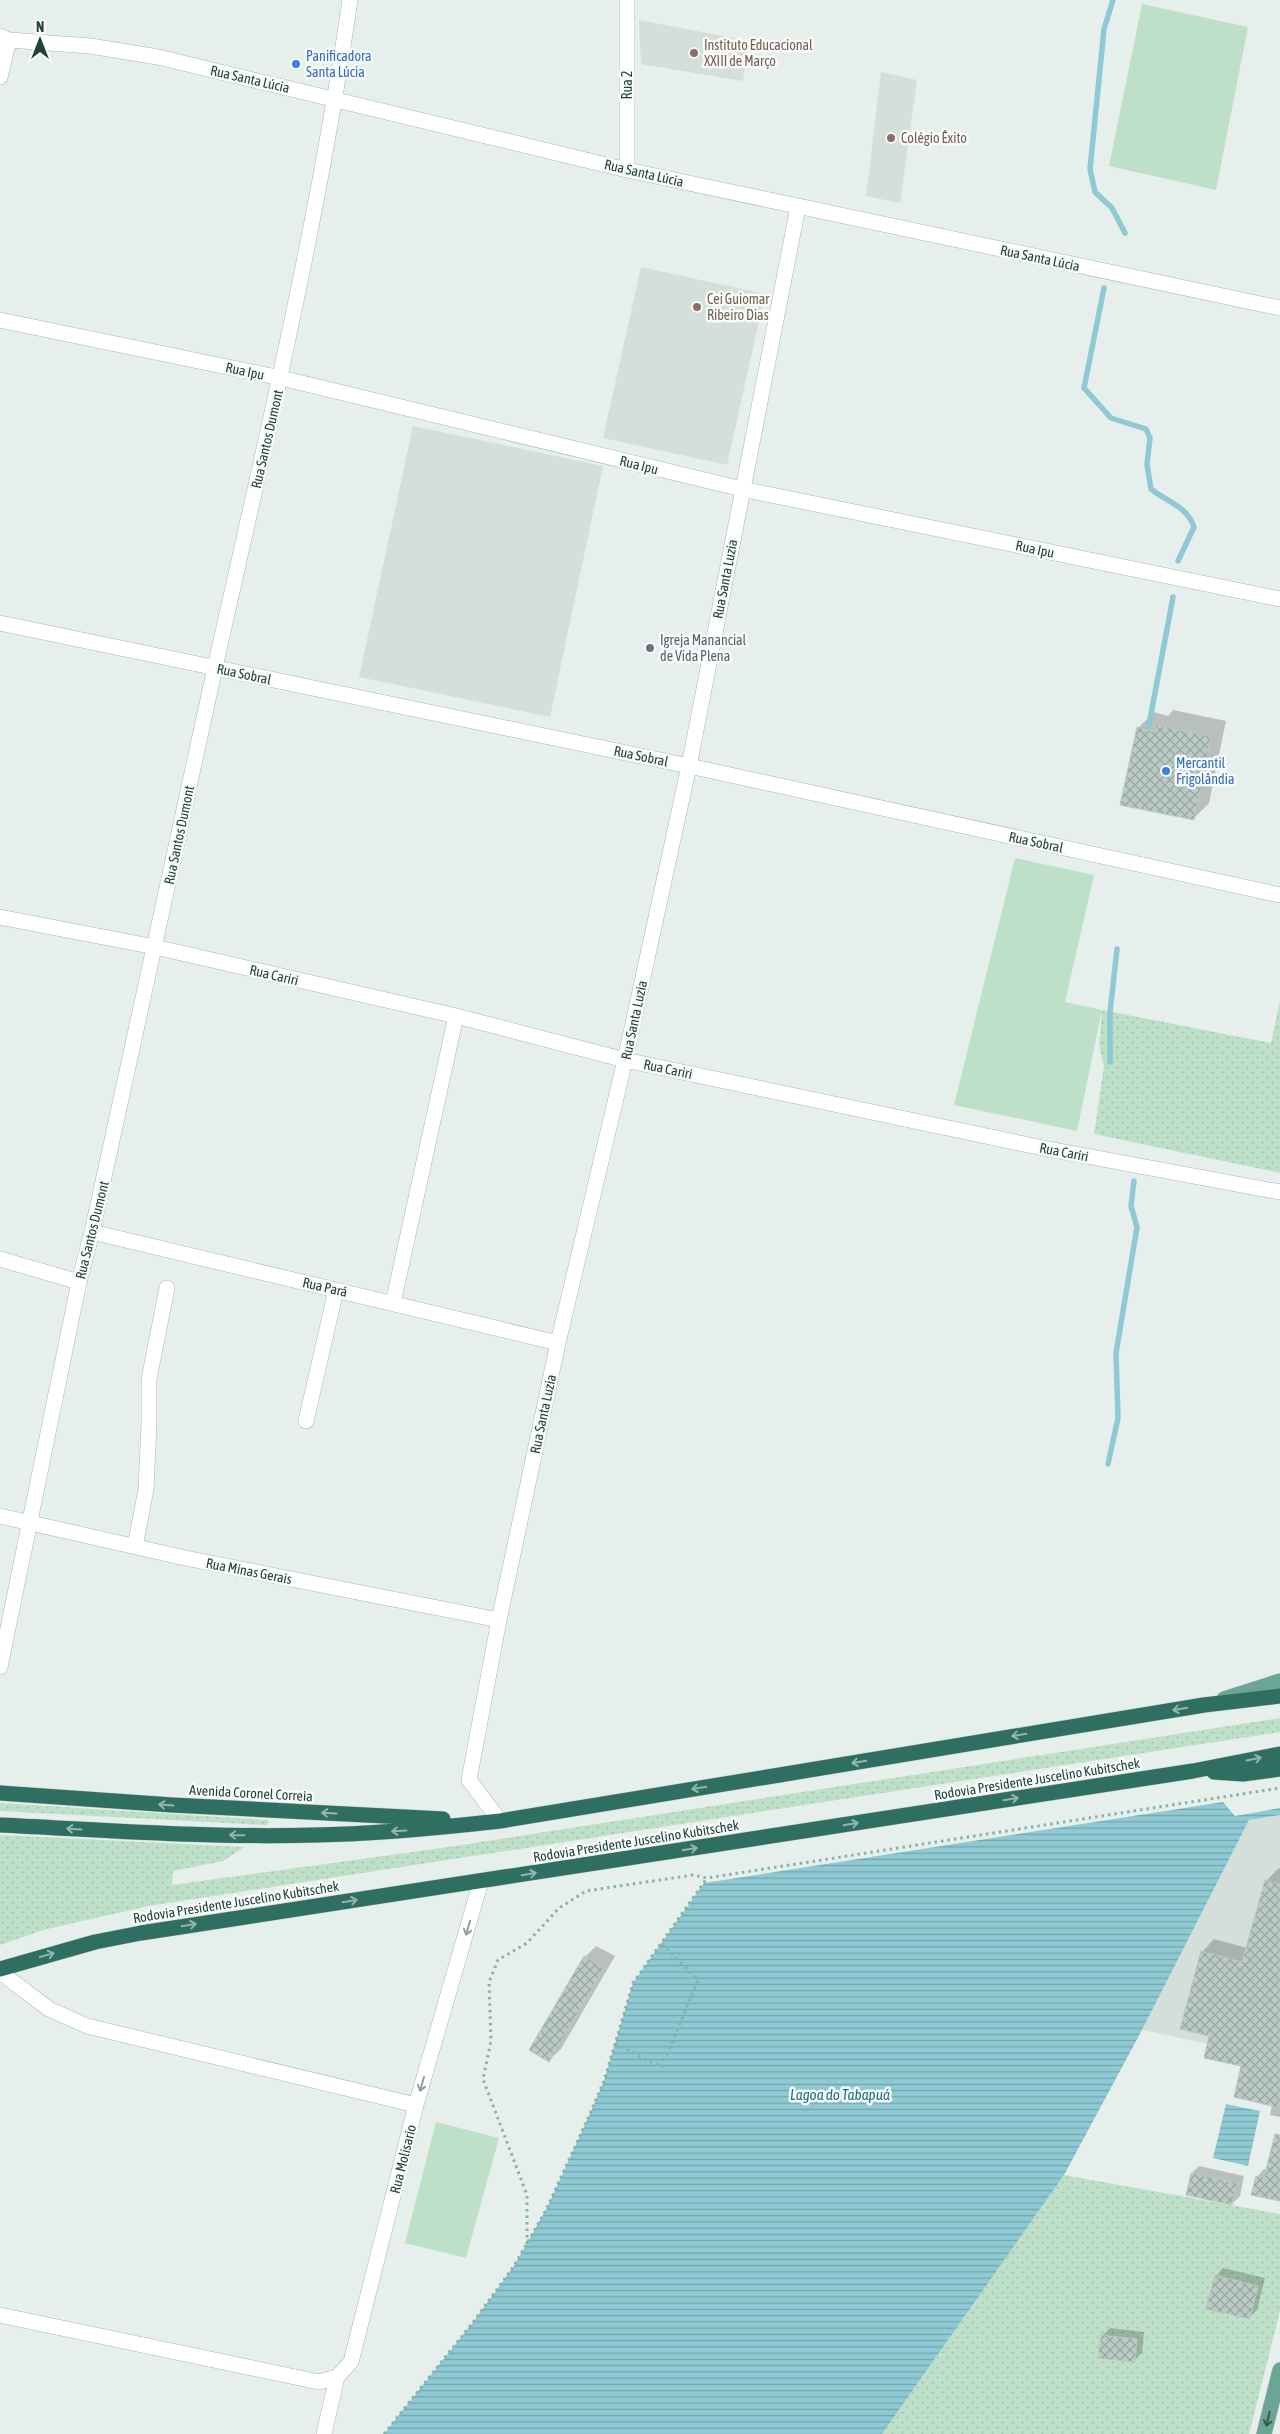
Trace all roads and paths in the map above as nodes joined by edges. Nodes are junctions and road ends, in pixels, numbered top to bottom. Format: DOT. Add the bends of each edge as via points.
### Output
graph roads {
  1 [pos="350,0"];
  2 [pos="627,0"];
  3 [pos="5,38"];
  4 [pos="0,77"];
  5 [pos="336,98"];
  6 [pos="627,170"];
  7 [pos="798,206"];
  8 [pos="1280,308"];
  9 [pos="0,320"];
  10 [pos="280,378"];
  11 [pos="742,489"];
  12 [pos="1280,599"];
  13 [pos="0,623"];
  14 [pos="214,668"];
  15 [pos="689,766"];
  16 [pos="1280,895"];
  17 [pos="0,917"];
  18 [pos="155,948"];
  19 [pos="456,1016"];
  20 [pos="625,1060"];
  21 [pos="1280,1192"];
  22 [pos="92,1232"];
  23 [pos="0,1260"];
  24 [pos="79,1282"];
  25 [pos="167,1288"];
  26 [pos="336,1290"];
  27 [pos="393,1303"];
  28 [pos="558,1343"];
  29 [pos="306,1421"];
  30 [pos="0,1516"];
  31 [pos="31,1523"];
  32 [pos="135,1546"];
  33 [pos="499,1620"];
  34 [pos="0,1667"];
  35 [pos="1280,1681"];
  36 [pos="1280,1696"];
  37 [pos="1204,1705"];
  38 [pos="1280,1754"];
  39 [pos="1280,1769"];
  40 [pos="1193,1771"];
  41 [pos="1280,1788"];
  42 [pos="0,1793"];
  43 [pos="500,1821"];
  44 [pos="0,1825"];
  45 [pos="707,1878"];
  46 [pos="481,1881"];
  47 [pos="661,1943"];
  48 [pos="0,1970"];
  49 [pos="615,2044"];
  50 [pos="416,2105"];
  51 [pos="527,2244"];
  52 [pos="0,2315"];
  53 [pos="1280,2370"];
  54 [pos="338,2377"];
  55 [pos="324,2434"];
  56 [pos="384,2434"];
  57 [pos="1264,2434"];
  1 -- 5 [label="street, Rua Santos Dumont"];
  2 -- 6 [label="street, Rua 2"];
  3 -- 4 [label="street"];
  3 -- 5 [label="street, Rua Santa Lúcia" via="90,46 158,57"];
  5 -- 6 [label="street, Rua Santa Lúcia"];
  5 -- 10 [label="street, Rua Santos Dumont"];
  6 -- 7 [label="street, Rua Santa Lúcia"];
  7 -- 8 [label="street, Rua Santa Lúcia"];
  7 -- 11 [label="street, Rua Santa Luzia"];
  9 -- 10 [label="street, Rua Ipu"];
  10 -- 11 [label="street, Rua Ipu"];
  10 -- 14 [label="street, Rua Santos Dumont"];
  11 -- 12 [label="street, Rua Ipu"];
  11 -- 15 [label="street, Rua Santa Luzia"];
  13 -- 14 [label="street, Rua Sobral"];
  14 -- 15 [label="street, Rua Sobral"];
  14 -- 18 [label="street, Rua Santos Dumont"];
  15 -- 16 [label="street, Rua Sobral"];
  15 -- 20 [label="street, Rua Santa Luzia"];
  17 -- 18 [label="street, Rua Cariri"];
  18 -- 19 [label="street, Rua Cariri"];
  18 -- 22 [label="street, Rua Santos Dumont"];
  19 -- 20 [label="street, Rua Cariri"];
  19 -- 27 [label="street"];
  20 -- 21 [label="street, Rua Cariri" via="1043,1148"];
  20 -- 28 [label="street, Rua Santa Luzia"];
  22 -- 24 [label="street, Rua Santos Dumont"];
  22 -- 26 [label="street, Rua Pará"];
  23 -- 24 [label="street"];
  24 -- 31 [label="street, Rua Santos Dumont"];
  25 -- 32 [label="street" via="150,1372 146,1489"];
  26 -- 27 [label="street, Rua Pará"];
  26 -- 29 [label="street"];
  27 -- 28 [label="street, Rua Pará"];
  28 -- 33 [label="street, Rua Santa Luzia"];
  30 -- 31 [label="street, Rua Minas Gerais"];
  31 -- 32 [label="street, Rua Minas Gerais"];
  31 -- 34 [label="street, Rua Santos Dumont"];
  32 -- 33 [label="street, Rua Minas Gerais"];
  33 -- 43 [label="street, Rua Santa Luzia" via="469,1780"];
  35 -- 37 [label="main road"];
  36 -- 37 [label="highway"];
  37 -- 43 [label="highway, one-way"];
  40 -- 38 [label="highway, Rodovia Presidente Juscelino Kubitschek, one-way"];
  39 -- 40 [label="highway" via="1242,1774"];
  46 -- 40 [label="highway, Rodovia Presidente Juscelino Kubitschek, one-way"];
  41 -- 45 [label="path"];
  43 -- 42 [label="highway, Avenida Coronel Correia, one-way"];
  43 -- 44 [label="highway, one-way" via="408,1831 314,1835 162,1833"];
  45 -- 47 [label="path"];
  45 -- 51 [label="path" via="693,1875 586,1891 559,1908 526,1943 498,1960 489,1982 491,2041 483,2079 527,2195"];
  48 -- 46 [label="highway, Rodovia Presidente Juscelino Kubitschek, one-way" via="86,1944 141,1933"];
  46 -- 50 [label="street, Rua Molisario, one-way"];
  47 -- 49 [label="path" via="633,1983"];
  47 -- 49 [label="path" via="698,1980 662,2067"];
  48 -- 50 [label="street" via="49,2009 87,2026"];
  49 -- 51 [label="path" via="604,2081 573,2154"];
  50 -- 54 [label="street, Rua Molisario" via="351,2362"];
  51 -- 56 [label="path" via="474,2321"];
  52 -- 54 [label="street" via="319,2382"];
  53 -- 57 [label="main road, one-way"];
  54 -- 55 [label="street, Rua Molisario"];
}
